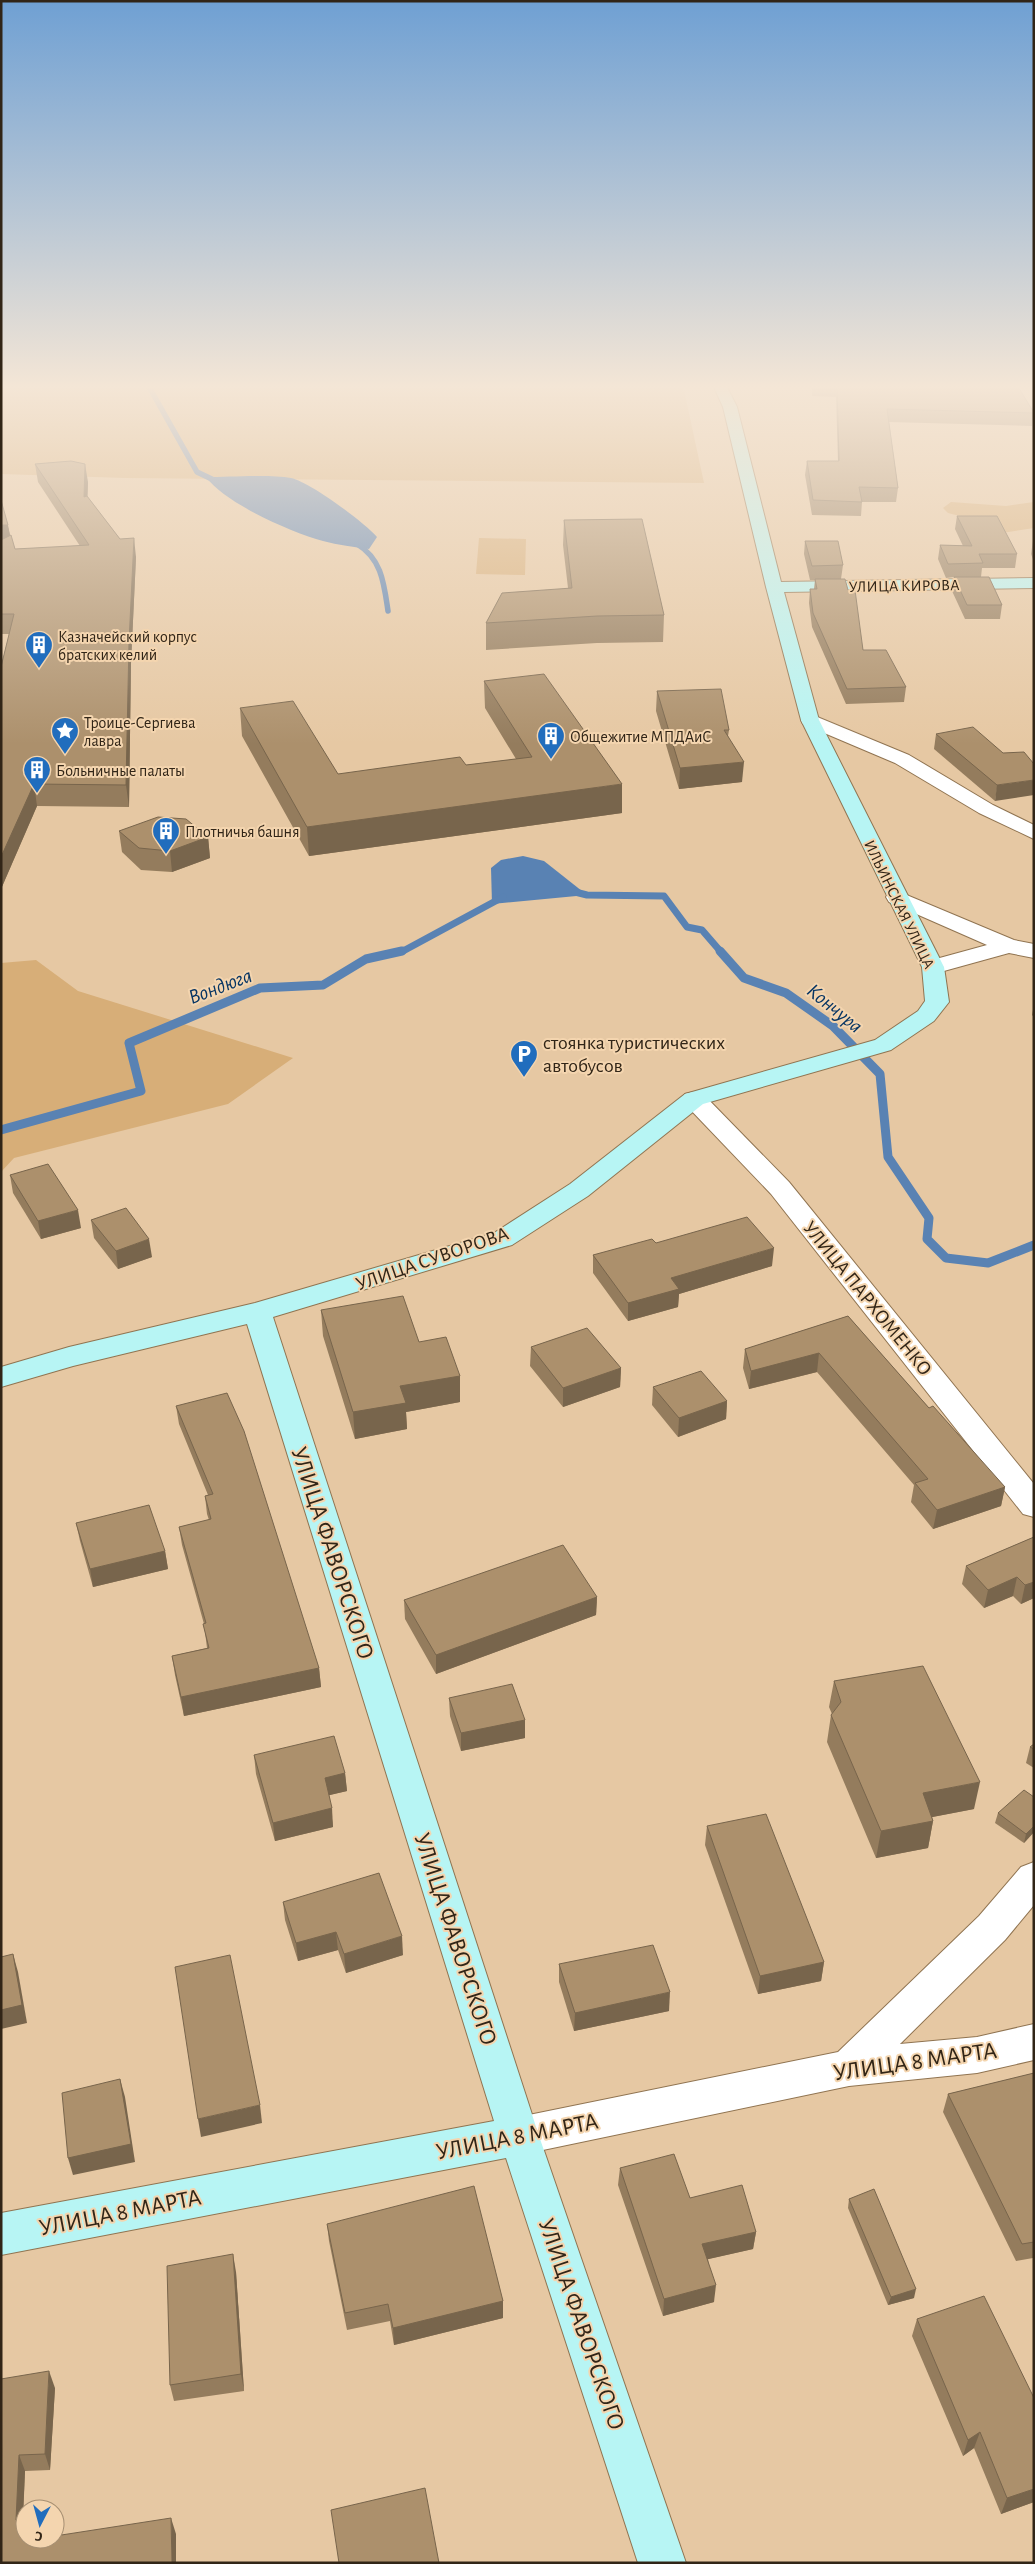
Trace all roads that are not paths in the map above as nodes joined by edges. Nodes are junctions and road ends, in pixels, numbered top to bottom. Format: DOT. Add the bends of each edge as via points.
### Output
graph roads {
  1 [pos="754,505"];
  2 [pos="1034,583"];
  3 [pos="774,587"];
  4 [pos="810,720"];
  5 [pos="1034,833"];
  6 [pos="897,897"];
  7 [pos="1008,946"];
  8 [pos="1034,951"];
  9 [pos="933,967"];
  10 [pos="826,1060"];
  11 [pos="694,1099"];
  12 [pos="257,1312"];
  13 [pos="1,1377"];
  14 [pos="1034,1506"];
  15 [pos="1034,1878"];
  16 [pos="1034,2042"];
  17 [pos="849,2068"];
  18 [pos="519,2136"];
  19 [pos="1,2234"];
  20 [pos="662,2563"];
  1 -- 3 [label="main road, ИЛЬИНСКАЯ УЛИЦА"];
  2 -- 3 [label="main road, УЛИЦА КИРОВА"];
  3 -- 4 [label="main road, ИЛЬИНСКАЯ УЛИЦА"];
  4 -- 5 [label="street" via="902,759 986,809"];
  4 -- 6 [label="main road, ИЛЬИНСКАЯ УЛИЦА"];
  6 -- 7 [label="street"];
  6 -- 9 [label="main road, ИЛЬИНСКАЯ УЛИЦА"];
  7 -- 8 [label="street"];
  7 -- 9 [label="street"];
  9 -- 10 [label="main road, ИЛЬИНСКАЯ УЛИЦА" via="937,1002 926,1016 883,1045"];
  10 -- 11 [label="main road, УЛИЦА СУВОРОВА"];
  11 -- 12 [label="main road, УЛИЦА СУВОРОВА" via="579,1190 502,1239 388,1276"];
  11 -- 14 [label="street, УЛИЦА ПАРХОМЕНКО" via="780,1188"];
  12 -- 13 [label="main road, УЛИЦА СУВОРОВА" via="69,1357"];
  12 -- 18 [label="main road, УЛИЦА ФАВОРСКОГО"];
  15 -- 17 [label="street" via="992,1928"];
  16 -- 17 [label="street, УЛИЦА 8 МАРТА" via="977,2055"];
  17 -- 18 [label="street, УЛИЦА 8 МАРТА"];
  18 -- 19 [label="main road, УЛИЦА 8 МАРТА"];
  18 -- 20 [label="main road, УЛИЦА ФАВОРСКОГО"];
}
